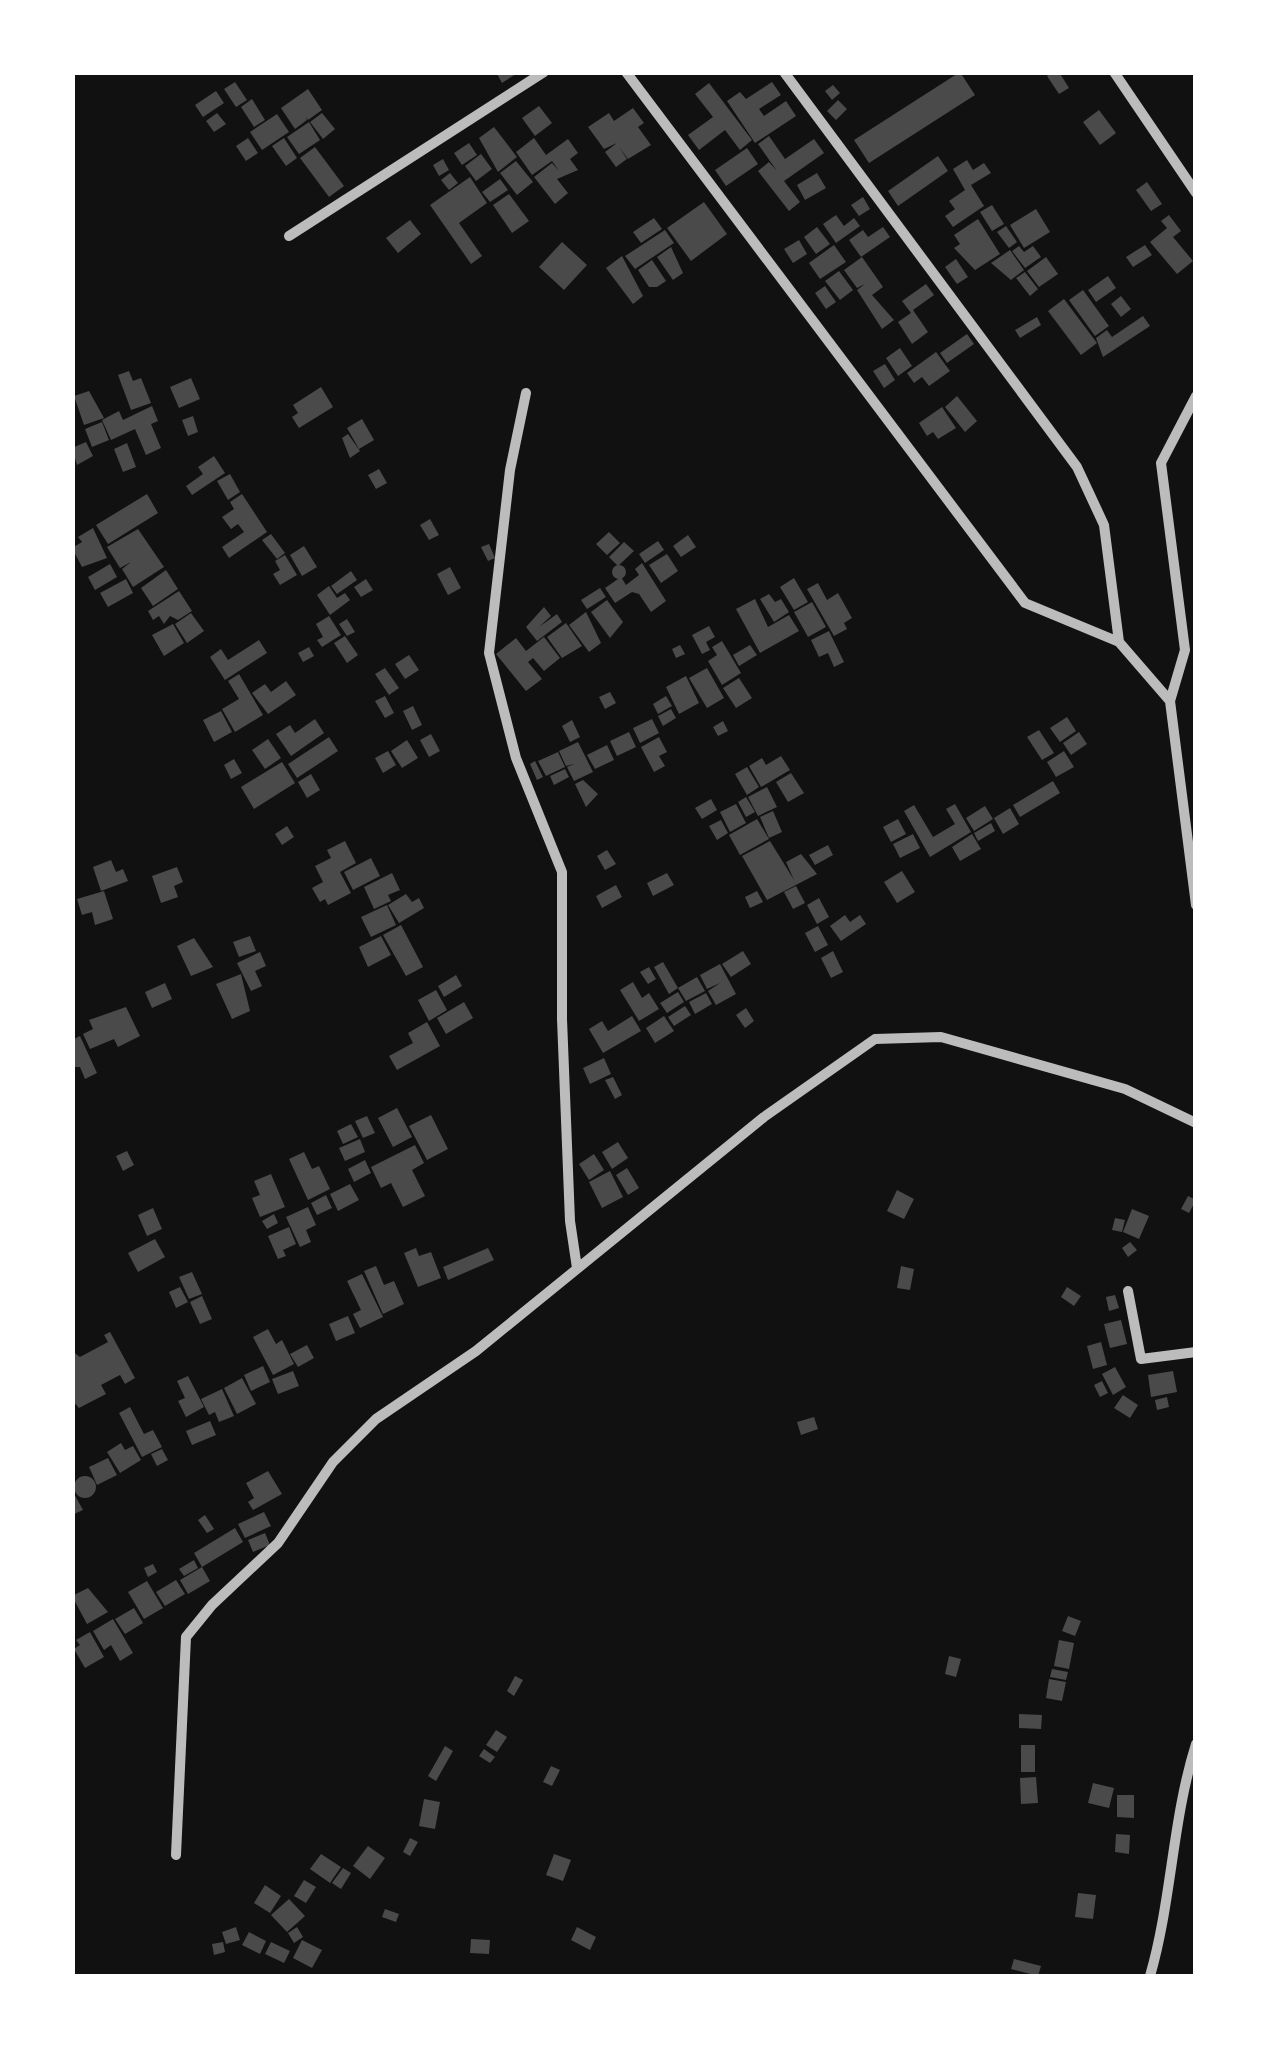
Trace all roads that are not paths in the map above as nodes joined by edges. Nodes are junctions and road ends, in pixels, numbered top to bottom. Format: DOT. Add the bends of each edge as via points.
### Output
graph roads {
  1 [pos="544,72"];
  2 [pos="626,72"];
  3 [pos="784,72"];
  4 [pos="1114,72"];
  5 [pos="1196,193"];
  6 [pos="288,236"];
  7 [pos="526,394"];
  8 [pos="1196,396"];
  9 [pos="1120,642"];
  10 [pos="1170,702"];
  11 [pos="1196,905"];
  12 [pos="1196,1124"];
  13 [pos="576,1268"];
  14 [pos="1128,1291"];
  15 [pos="1196,1352"];
  16 [pos="1196,1744"];
  17 [pos="176,1855"];
  18 [pos="1150,1976"];
  1 -- 6 [label="street"];
  2 -- 9 [label="street" via="1025,603"];
  3 -- 9 [label="street" via="1077,467 1104,525"];
  4 -- 5 [label="street"];
  7 -- 13 [label="street" via="488,653 516,758 562,872 562,1020"];
  8 -- 10 [label="street" via="1161,463 1186,650"];
  9 -- 10 [label="street"];
  10 -- 11 [label="street"];
  12 -- 13 [label="street" via="1125,1090 942,1037 875,1039 764,1116"];
  13 -- 17 [label="street" via="476,1351 376,1419 334,1462 278,1543 186,1637"];
  14 -- 15 [label="street" via="1141,1360"];
  16 -- 18 [label="street"];
}
